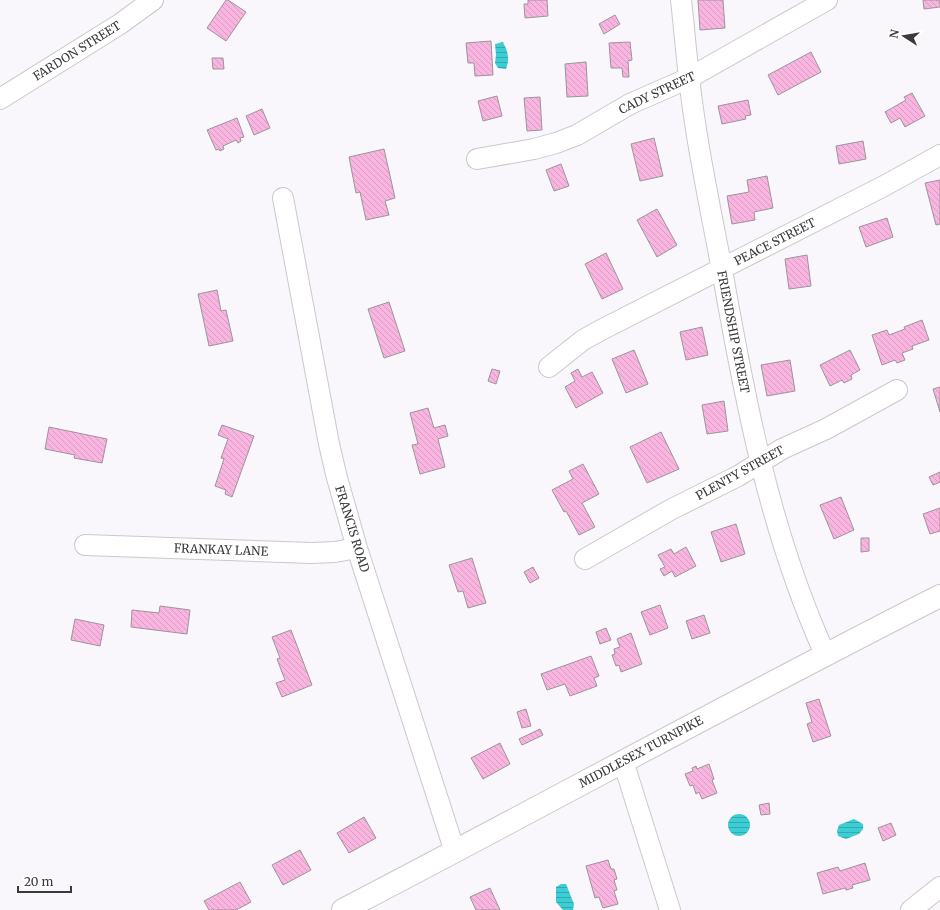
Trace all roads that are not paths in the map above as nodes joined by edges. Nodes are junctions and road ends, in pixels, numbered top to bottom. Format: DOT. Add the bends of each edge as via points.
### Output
graph roads {
  1 [pos="153,0"];
  2 [pos="681,0"];
  3 [pos="827,0"];
  4 [pos="689,78"];
  5 [pos="0,99"];
  6 [pos="940,155"];
  7 [pos="477,159"];
  8 [pos="283,198"];
  9 [pos="722,269"];
  10 [pos="549,367"];
  11 [pos="897,390"];
  12 [pos="760,463"];
  13 [pos="85,545"];
  14 [pos="357,548"];
  15 [pos="585,559"];
  16 [pos="940,596"];
  17 [pos="825,654"];
  18 [pos="623,762"];
  19 [pos="455,852"];
  20 [pos="940,887"];
  21 [pos="343,910"];
  22 [pos="670,910"];
  23 [pos="911,910"];
  1 -- 5 [label="street, FARDON STREET" via="120,24"];
  2 -- 4 [label="street, FRIENDSHIP STREET"];
  3 -- 4 [label="street, CADY STREET"];
  4 -- 7 [label="street, CADY STREET" via="630,104 577,135 534,149"];
  4 -- 9 [label="street, FRIENDSHIP STREET"];
  6 -- 9 [label="street, PEACE STREET"];
  8 -- 14 [label="street, FRANCIS ROAD" via="329,444"];
  9 -- 10 [label="street, PEACE STREET" via="595,334"];
  9 -- 12 [label="street, FRIENDSHIP STREET" via="738,362"];
  11 -- 12 [label="street, PLENTY STREET" via="826,429 782,449"];
  12 -- 15 [label="street, PLENTY STREET" via="670,510"];
  12 -- 17 [label="street, FRIENDSHIP STREET" via="792,571"];
  13 -- 14 [label="street, FRANKAY LANE" via="312,553"];
  14 -- 19 [label="street, FRANCIS ROAD"];
  16 -- 17 [label="main road, MIDDLESEX TURNPIKE"];
  17 -- 18 [label="main road, MIDDLESEX TURNPIKE"];
  18 -- 19 [label="main road, MIDDLESEX TURNPIKE"];
  18 -- 22 [label="street"];
  19 -- 21 [label="main road, MIDDLESEX TURNPIKE"];
  20 -- 23 [label="street"];
}
